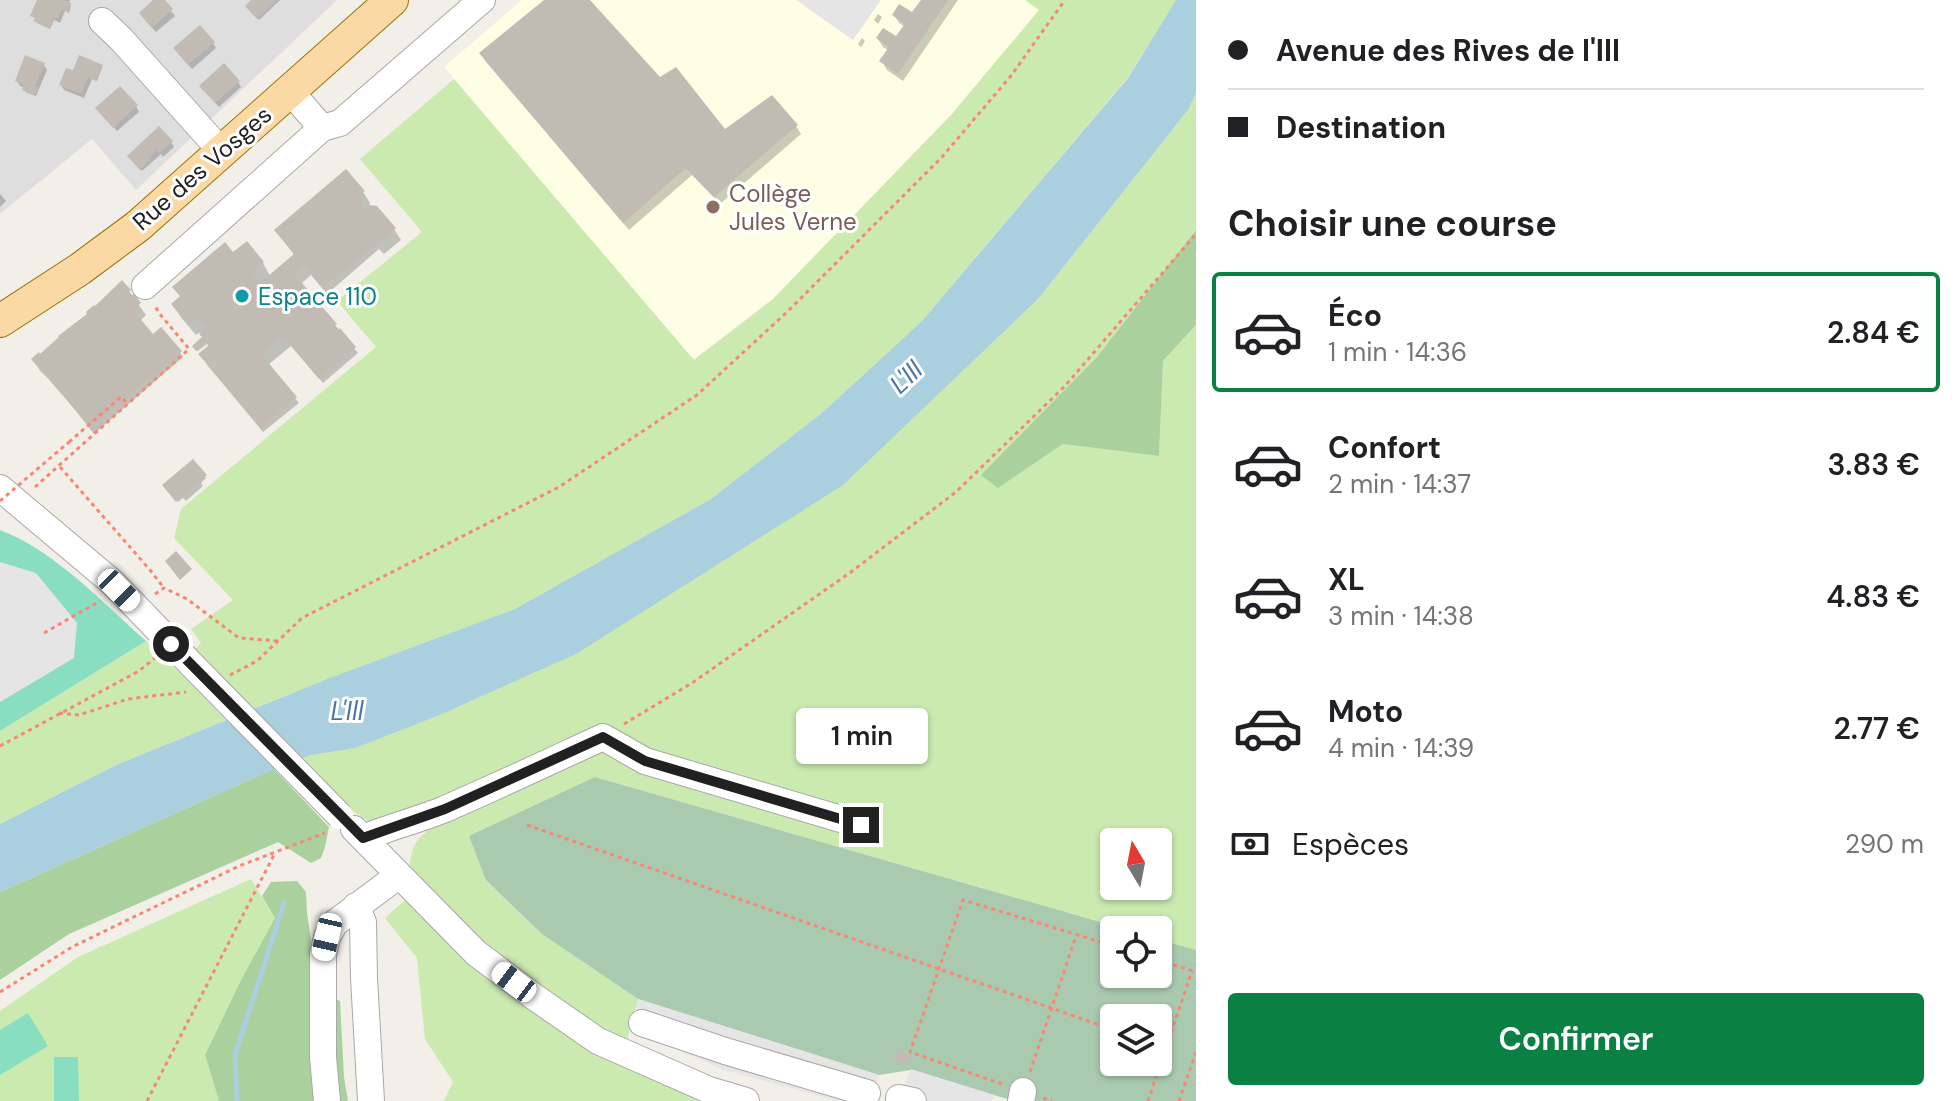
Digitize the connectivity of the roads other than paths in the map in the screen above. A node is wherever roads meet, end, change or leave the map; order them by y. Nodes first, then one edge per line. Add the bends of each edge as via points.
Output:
1 (392, 0) edge
2 (482, 0) edge
3 (102, 21) dead end
4 (290, 91) junction
5 (322, 128) junction
6 (222, 152) junction
7 (145, 286) road end
8 (0, 321) edge
9 (6, 498) edge
10 (350, 825) junction
11 (861, 825) dead end
12 (399, 875) junction
13 (356, 906) junction
14 (642, 1023) dead end
15 (725, 1051) junction
16 (709, 1090) junction
17 (867, 1093) dead end
18 (327, 1101) edge
19 (371, 1101) edge
20 (746, 1101) edge

1 - 4 main road, Rue des Vosges
2 - 5 street via 340,123
3 - 6 street
4 - 5 street
4 - 6 main road, Rue des Vosges
5 - 7 street
6 - 8 main road, Rue des Vosges via 138,226
9 - 10 street, bridge via 119,590 171,644 194,678
10 - 11 street via 445,809 603,737 645,761
10 - 12 street
12 - 13 street
12 - 16 street via 476,953 533,996 598,1041
13 - 18 street via 335,923 323,954
13 - 19 street via 363,922
14 - 15 street
15 - 16 street
15 - 17 street
16 - 20 street

